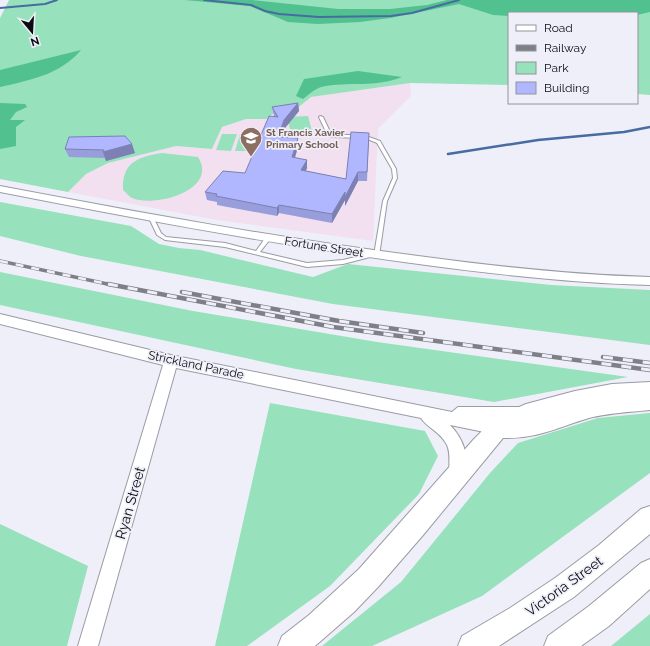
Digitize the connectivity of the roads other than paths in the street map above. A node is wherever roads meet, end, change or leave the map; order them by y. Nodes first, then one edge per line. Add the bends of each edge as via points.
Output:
1 (321, 117) dead end
2 (0, 189) edge
3 (151, 218) junction
4 (268, 238) junction
5 (258, 253) junction
6 (375, 254) junction
7 (650, 281) edge
8 (0, 319) edge
9 (172, 361) junction
10 (650, 390) edge
11 (650, 401) edge
12 (392, 406) junction
13 (412, 410) junction
14 (538, 410) junction
15 (499, 428) junction
16 (450, 485) junction
17 (650, 518) edge
18 (650, 572) edge
19 (88, 646) edge
20 (292, 646) edge
21 (472, 646) edge
22 (558, 646) edge

1 - 6 lane via 329,135 366,138 380,142 394,169 395,183 385,201
2 - 3 street, Fortune Street
3 - 4 street, Fortune Street
3 - 5 lane via 159,234 165,238 210,243
4 - 5 lane
4 - 6 street, Fortune Street
5 - 6 lane via 307,265 343,262
6 - 7 street, Fortune Street via 565,278
8 - 9 street, Strickland Parade
9 - 12 street, Strickland Parade
9 - 19 street, Ryan Street
10 - 14 street, Strickland Parade via 601,392
11 - 15 street, Strickland Parade via 591,409 529,428
12 - 13 street, Strickland Parade
12 - 14 street, Strickland Parade via 474,415
13 - 15 street, Strickland Parade
13 - 16 street via 434,420 454,440 459,462 457,474
14 - 15 street, Strickland Parade via 517,417
15 - 16 street
16 - 20 street via 352,596
17 - 21 street, Victoria Street via 571,584 508,626
18 - 22 street via 599,616

